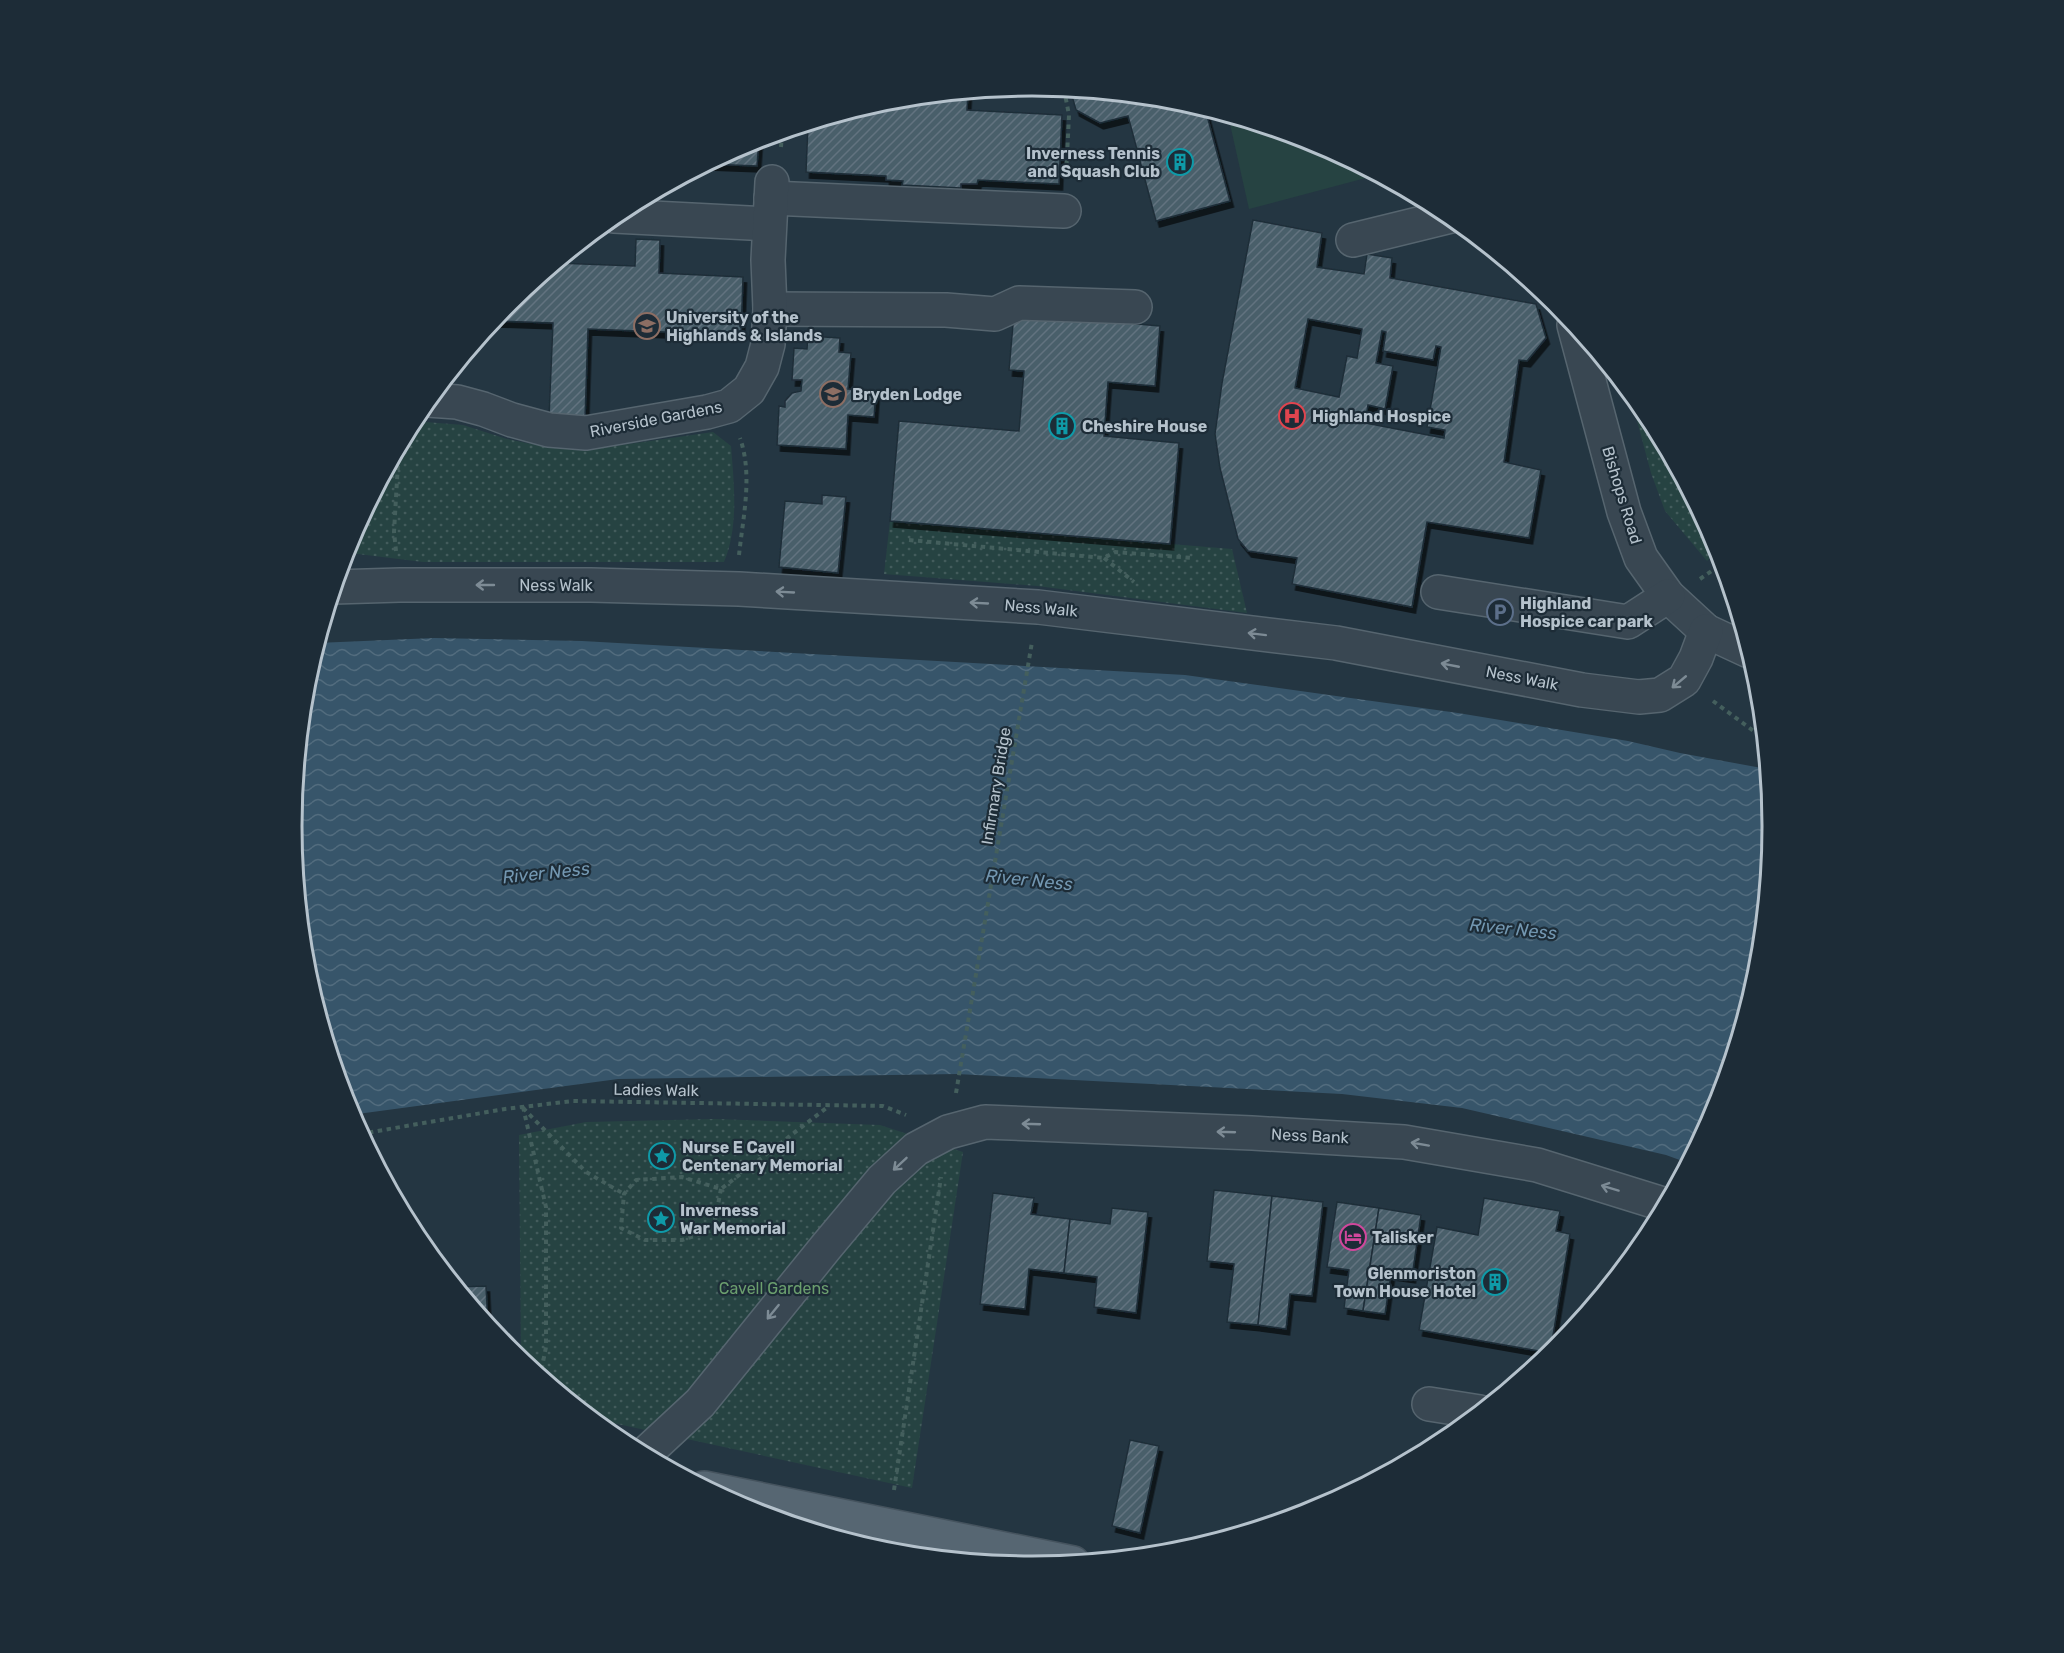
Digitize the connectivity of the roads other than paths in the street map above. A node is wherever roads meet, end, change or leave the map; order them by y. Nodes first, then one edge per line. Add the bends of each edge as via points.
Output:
1 (771, 201) junction
2 (1064, 211) road end
3 (634, 214) edge
4 (1438, 219) edge
5 (1353, 240) dead end
6 (1135, 307) dead end
7 (770, 309) junction
8 (1579, 342) edge
9 (439, 401) edge
10 (342, 587) edge
11 (1438, 592) dead end
12 (1668, 597) junction
13 (1706, 631) junction
14 (1740, 647) edge
15 (1658, 1203) edge
16 (1429, 1404) dead end
17 (1471, 1411) edge
18 (651, 1449) edge
19 (757, 1503) edge
20 (886, 1539) edge
21 (1023, 1557) edge

1 - 2 street
1 - 3 street
1 - 7 street, Riverside Gardens
4 - 5 street
6 - 7 street via 1019,303 995,314
7 - 9 street, Riverside Gardens via 762,367 749,390 729,406 586,433 549,430 457,402
8 - 12 street, Bishops Road via 1624,512 1641,558
13 -> 10 street, Ness Walk via 1684,680 1660,695 1639,697 1582,690 1336,643 1038,607 739,589 591,585
11 - 12 street via 1628,622
12 - 13 street, Bishops Road
13 - 14 street, Bishops Road
15 -> 18 street, Ness Bank via 1537,1165 1404,1142 985,1122 948,1132 916,1149 882,1180 700,1403
16 - 17 street
19 - 20 main road
20 - 21 main road

